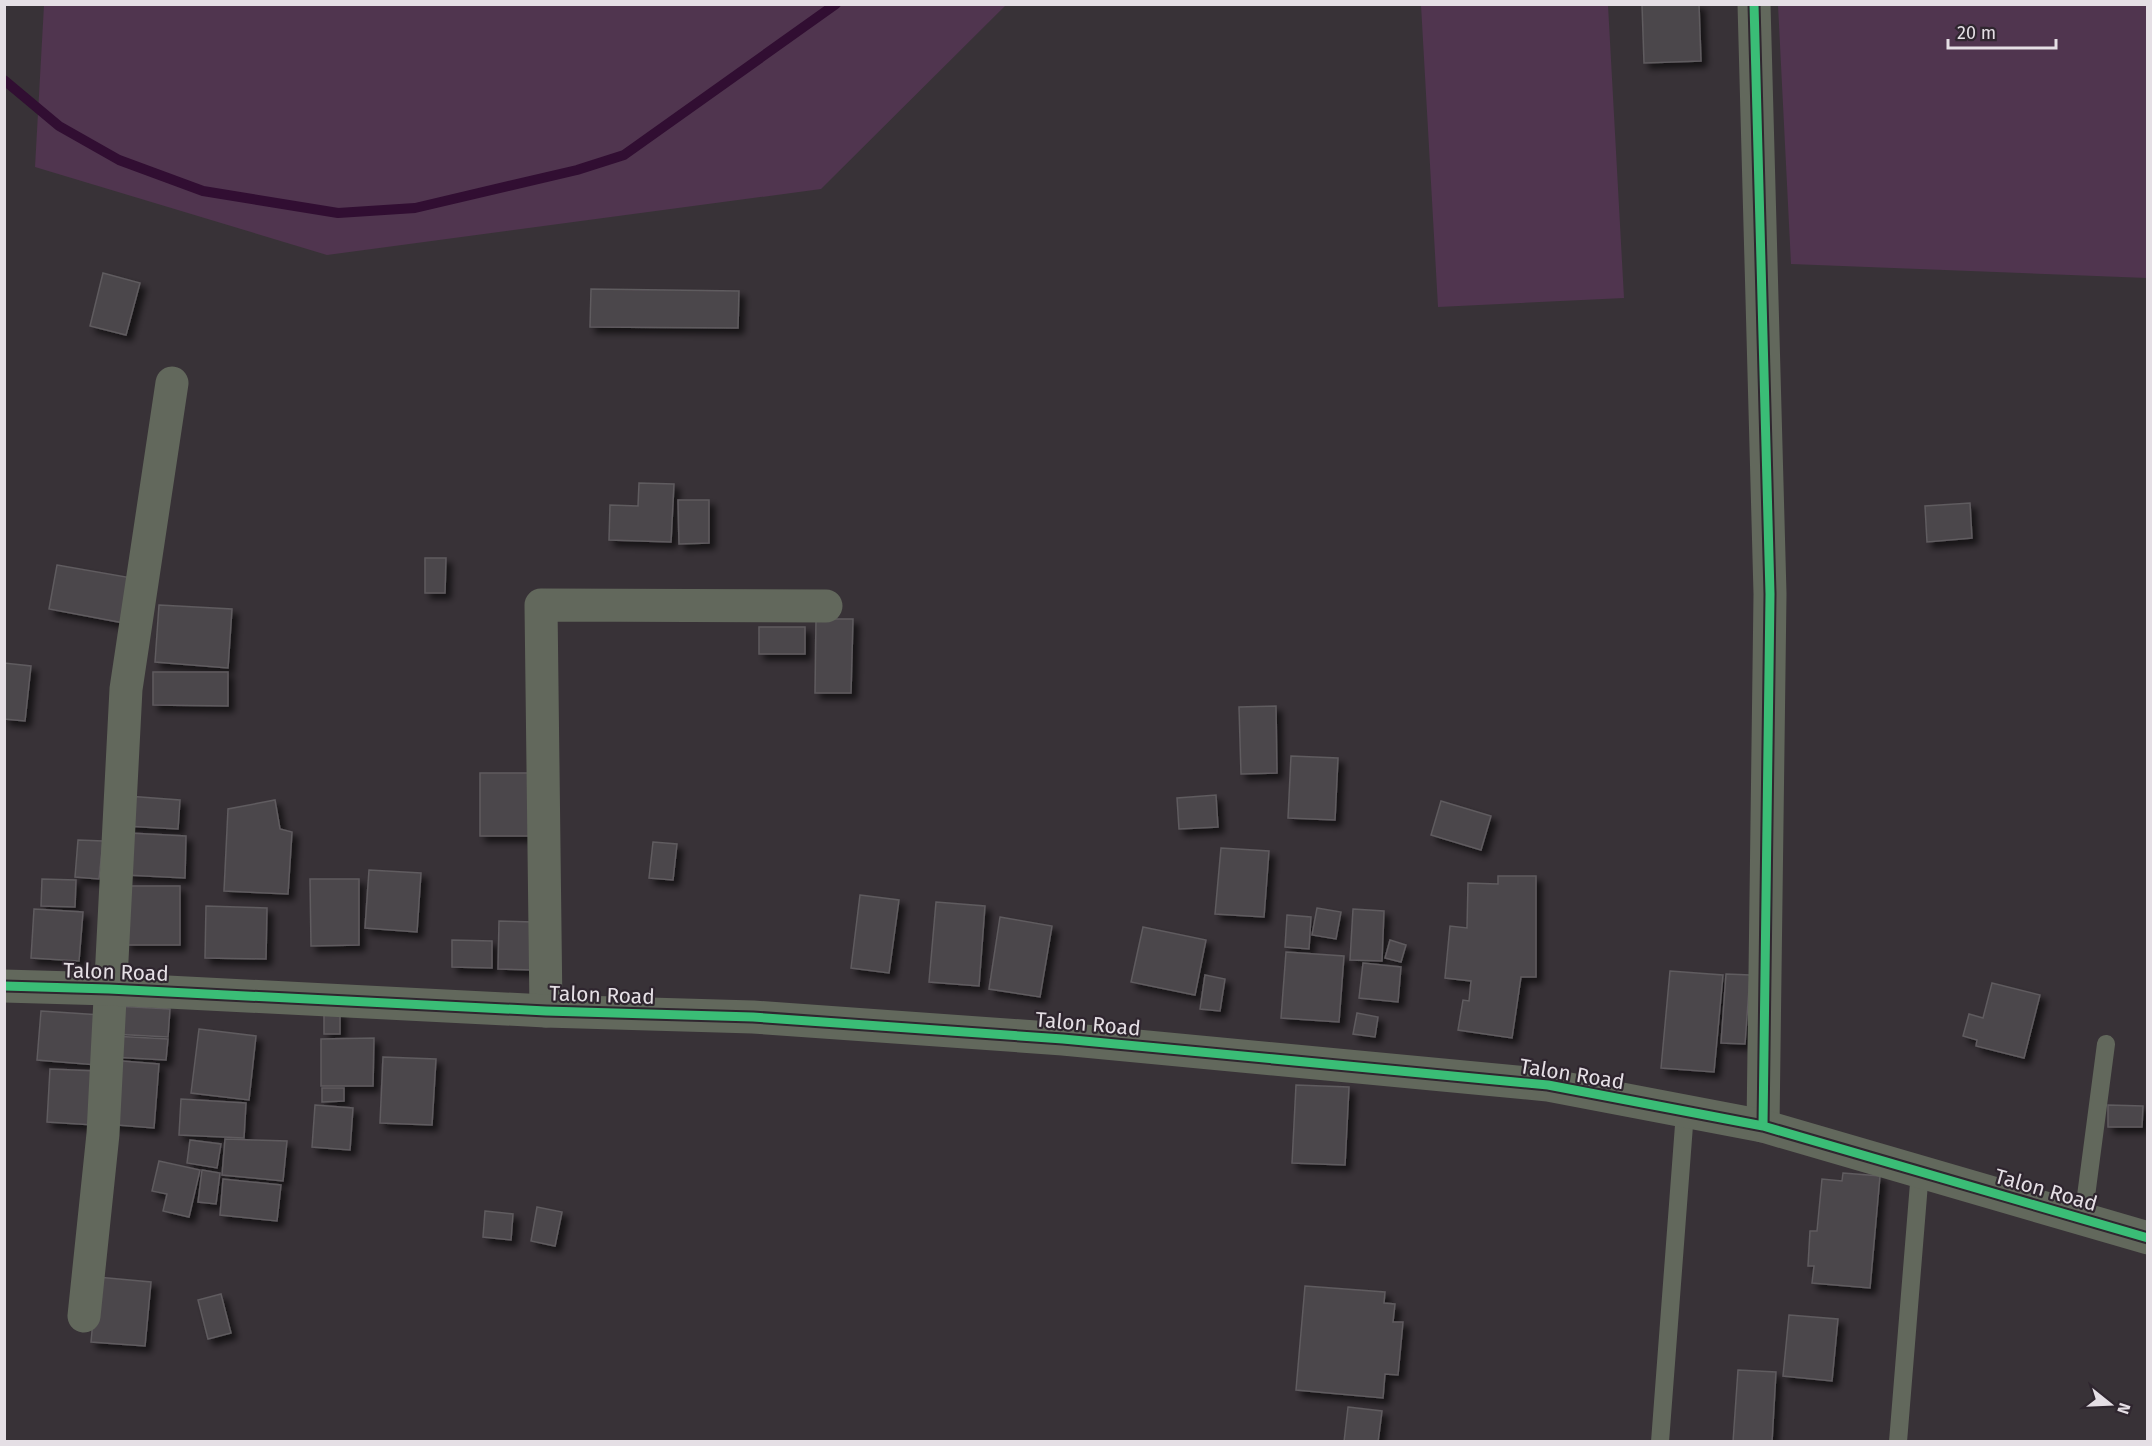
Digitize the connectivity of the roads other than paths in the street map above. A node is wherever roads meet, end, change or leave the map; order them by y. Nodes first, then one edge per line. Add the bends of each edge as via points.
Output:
1 (1754, 4) edge
2 (172, 383) dead end
3 (826, 606) dead end
4 (4, 986) edge
5 (109, 989) junction
6 (546, 1011) junction
7 (2106, 1044) dead end
8 (1684, 1112) junction
9 (1763, 1126) junction
10 (1920, 1172) junction
11 (2083, 1219) junction
12 (2148, 1238) edge
13 (84, 1316) dead end
14 (1660, 1442) edge
15 (1898, 1442) edge

1 - 9 street via 1770,594
2 - 5 street via 126,689
3 - 6 street via 541,605
4 - 5 street, Talon Road
5 - 6 street, Talon Road
5 - 13 street via 103,1134
6 - 8 street, Talon Road via 753,1017 1063,1039 1548,1085
7 - 11 lane
8 - 9 street, Talon Road
8 - 14 lane
9 - 10 street, Talon Road
10 - 11 street, Talon Road
10 - 15 lane
11 - 12 street, Talon Road

